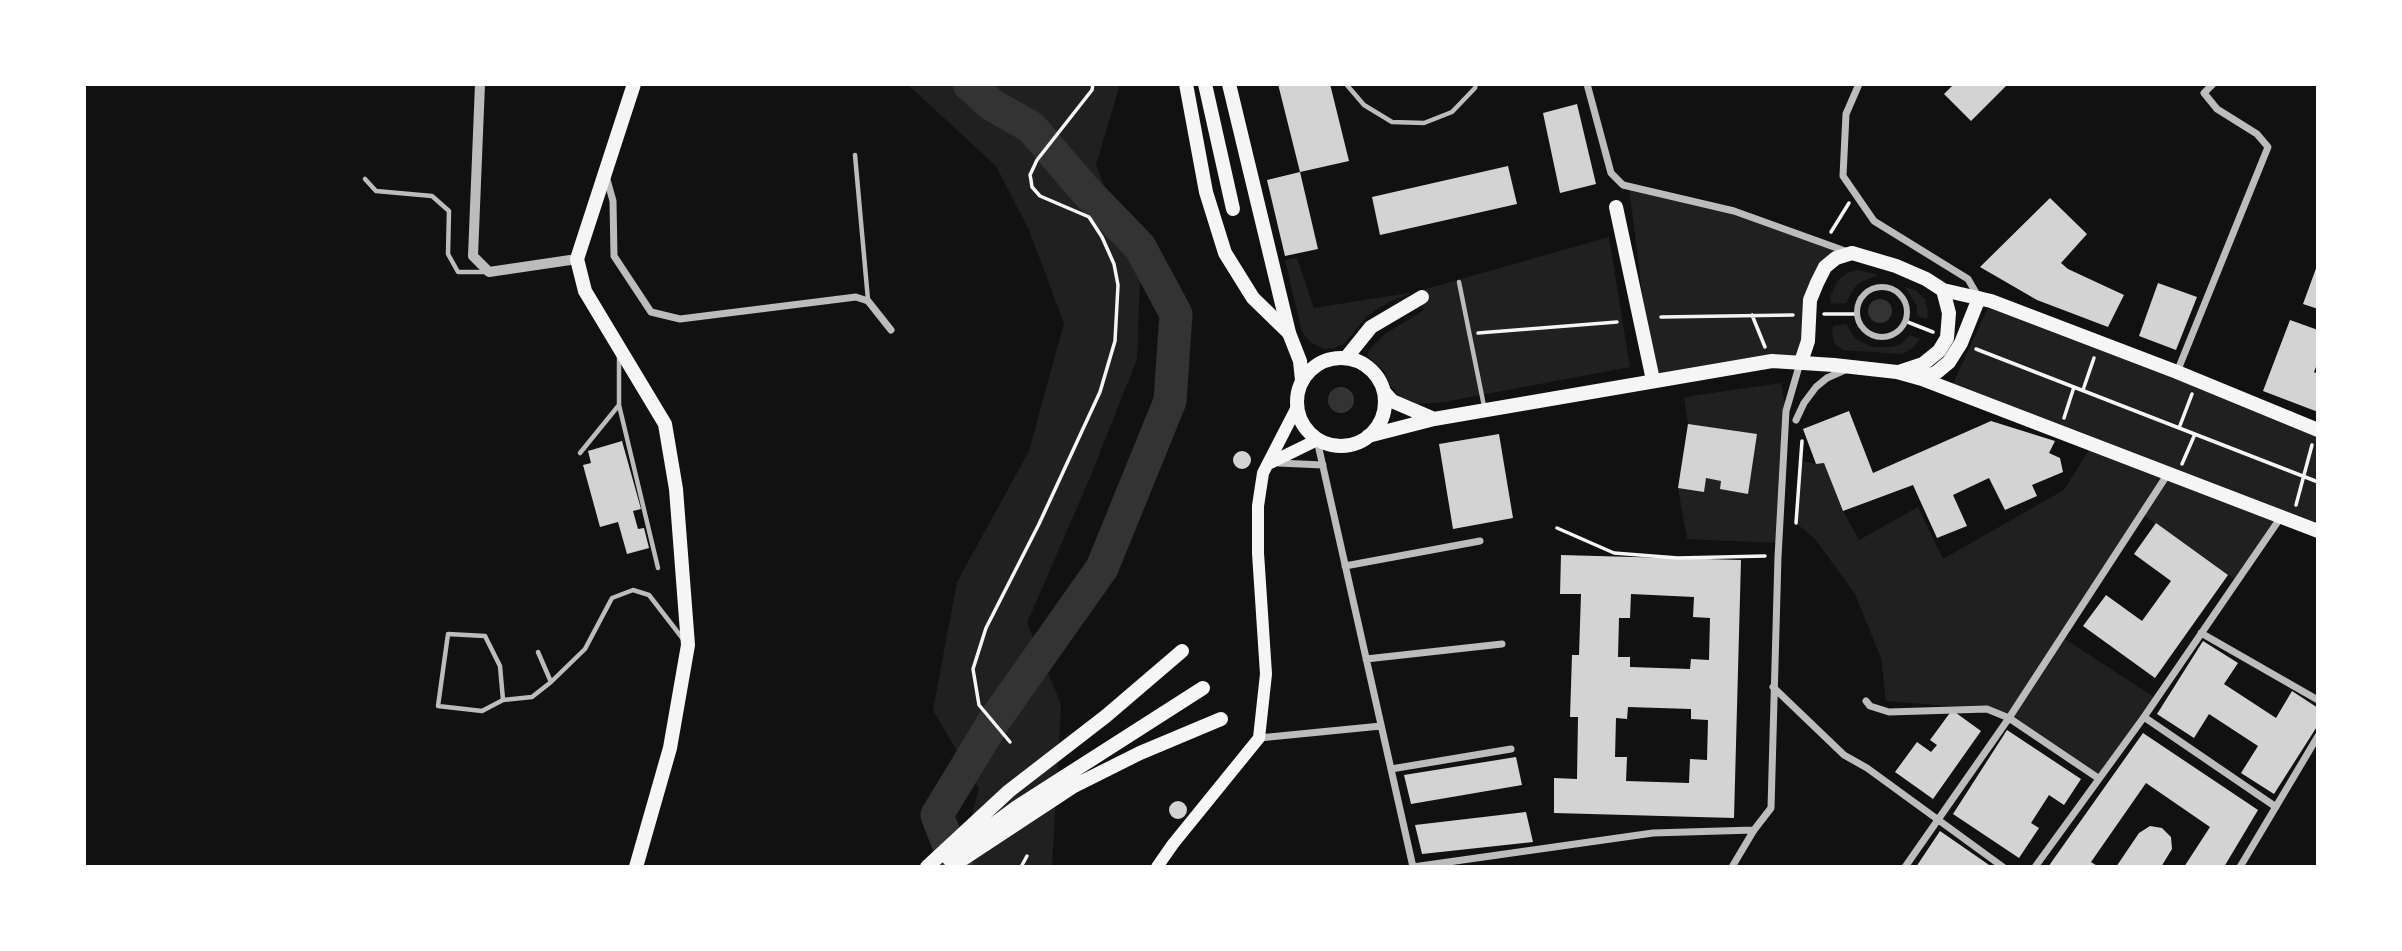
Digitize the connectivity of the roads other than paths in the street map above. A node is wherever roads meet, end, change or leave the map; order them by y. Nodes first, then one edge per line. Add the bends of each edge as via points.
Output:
1 (480, 84) edge
2 (634, 84) edge
3 (1186, 84) edge
4 (1205, 84) edge
5 (1229, 84) edge
6 (1346, 84) edge
7 (1476, 84) edge
8 (1587, 84) edge
9 (1859, 84) edge
10 (2213, 84) edge
11 (855, 155) dead end
12 (605, 172) junction
13 (365, 178) dead end
14 (1616, 207) dead end
15 (1233, 209) dead end
16 (1852, 253) junction
17 (577, 259) junction
18 (489, 272) junction
19 (1459, 282) dead end
20 (1943, 290) junction
21 (1422, 297) dead end
22 (1979, 298) junction
23 (868, 301) junction
24 (1857, 314) joint
25 (891, 330) dead end
26 (1809, 330) junction
27 (1290, 338) junction
28 (620, 349) junction
29 (1346, 358) junction
30 (1324, 361) junction
31 (1801, 362) junction
32 (1819, 363) junction
33 (1852, 367) junction
34 (1897, 372) junction
35 (2177, 372) junction
36 (1922, 379) junction
37 (1303, 380) junction
38 (1653, 380) junction
39 (1384, 392) junction
40 (619, 405) junction
41 (1297, 407) junction
42 (1485, 411) junction
43 (1434, 419) junction
44 (1796, 421) dead end
45 (2317, 430) edge
46 (1368, 436) junction
47 (1317, 440) junction
48 (580, 453) dead end
49 (1269, 464) junction
50 (1323, 465) junction
51 (2173, 474) junction
52 (2286, 519) junction
53 (2318, 531) edge
54 (1480, 541) dead end
55 (1345, 566) junction
56 (658, 568) dead end
57 (2201, 633) junction
58 (1502, 644) dead end
59 (688, 645) junction
60 (1182, 651) dead end
61 (538, 652) dead end
62 (1366, 659) junction
63 (551, 682) junction
64 (1773, 687) junction
65 (1203, 688) dead end
66 (503, 700) junction
67 (1866, 701) dead end
68 (2318, 701) edge
69 (2144, 717) junction
70 (2009, 718) junction
71 (1221, 719) dead end
72 (1381, 726) junction
73 (2318, 736) edge
74 (1259, 738) junction
75 (1511, 749) dead end
76 (1391, 769) junction
77 (2098, 778) junction
78 (2276, 807) junction
79 (1021, 813) junction
80 (1937, 819) junction
81 (1754, 830) junction
82 (636, 867) edge
83 (927, 867) edge
84 (938, 867) edge
85 (951, 867) edge
86 (1157, 867) edge
87 (1413, 867) edge
88 (1732, 867) edge
89 (1905, 867) edge
90 (2003, 867) edge
91 (2035, 867) edge
92 (2240, 867) edge

1 - 18 street via 472,256
2 - 12 main road
3 - 27 main road via 1206,192 1225,253 1253,298
4 - 15 main road
5 - 27 main road
6 - 7 lane via 1364,105 1392,122 1424,122 1452,112
8 - 16 street via 1611,173 1622,185 1734,211
9 - 22 street via 1846,114 1843,176 1874,221 1968,279
10 - 35 street via 2204,93 2217,109 2257,134 2268,147
11 - 23 lane
12 - 17 main road
12 - 23 street via 613,201 614,256 651,312 680,320 856,297
13 - 18 lane via 376,191 432,196 449,211 448,254 458,272
14 - 38 main road
16 - 20 main road via 1896,266
16 - 26 main road via 1825,267 1810,300 1816,314
17 - 18 street
17 - 28 main road via 585,291
19 - 42 lane
20 - 22 main road
20 - 34 main road via 1949,313 1947,338 1923,364
21 - 29 main road via 1371,327
22 - 35 main road
22 - 36 main road via 1949,362
23 - 25 street
24 - 24 street via 1863,329 1878,337 1894,334 1905,321 1905,305 1897,292 1881,288 1861,299
26 - 31 main road
26 - 32 main road
27 - 30 main road via 1303,353
27 - 37 main road
28 - 40 lane
28 - 59 main road via 665,424 676,489
29 - 30 main road
29 - 39 main road via 1370,369
30 - 37 main road
31 - 32 main road
31 - 38 main road via 1772,361
31 - 64 street via 1786,411
32 - 33 main road
33 - 34 main road
33 - 44 street via 1816,387
34 - 36 main road
35 - 45 main road
36 - 51 main road
37 - 41 main road
38 - 42 main road
39 - 43 main road via 1392,401
39 - 46 main road via 1381,421
40 - 48 lane
40 - 56 lane
41 - 47 main road via 1303,426
41 - 49 main road
42 - 43 main road
43 - 46 main road
46 - 47 main road via 1349,446
47 - 49 main road
47 - 50 street
49 - 50 street
49 - 74 main road via 1263,473 1257,527 1266,674
50 - 55 street
51 - 52 main road
51 - 70 street
52 - 53 main road
52 - 57 street
54 - 55 street
55 - 62 street
57 - 68 street
57 - 69 street
58 - 62 street
59 - 63 lane via 649,595 633,590 612,598 585,649
59 - 82 main road via 670,748
60 - 83 main road via 1009,791
61 - 63 lane
62 - 72 street
63 - 66 lane via 532,697
64 - 80 street via 1844,755
64 - 81 street via 1771,808
65 - 79 main road
66 - 66 lane via 482,711 438,706 447,634 485,636 500,666
67 - 70 street via 1889,712 1987,709
69 - 77 street
69 - 78 street
70 - 77 street
70 - 80 street
71 - 79 main road via 1140,753
72 - 74 street
72 - 76 street
73 - 78 street
74 - 86 main road
75 - 76 street
76 - 87 street
77 - 91 street
78 - 92 street
79 - 84 main road
79 - 85 main road
80 - 89 street
80 - 90 street
81 - 87 street via 1653,833
81 - 88 street

